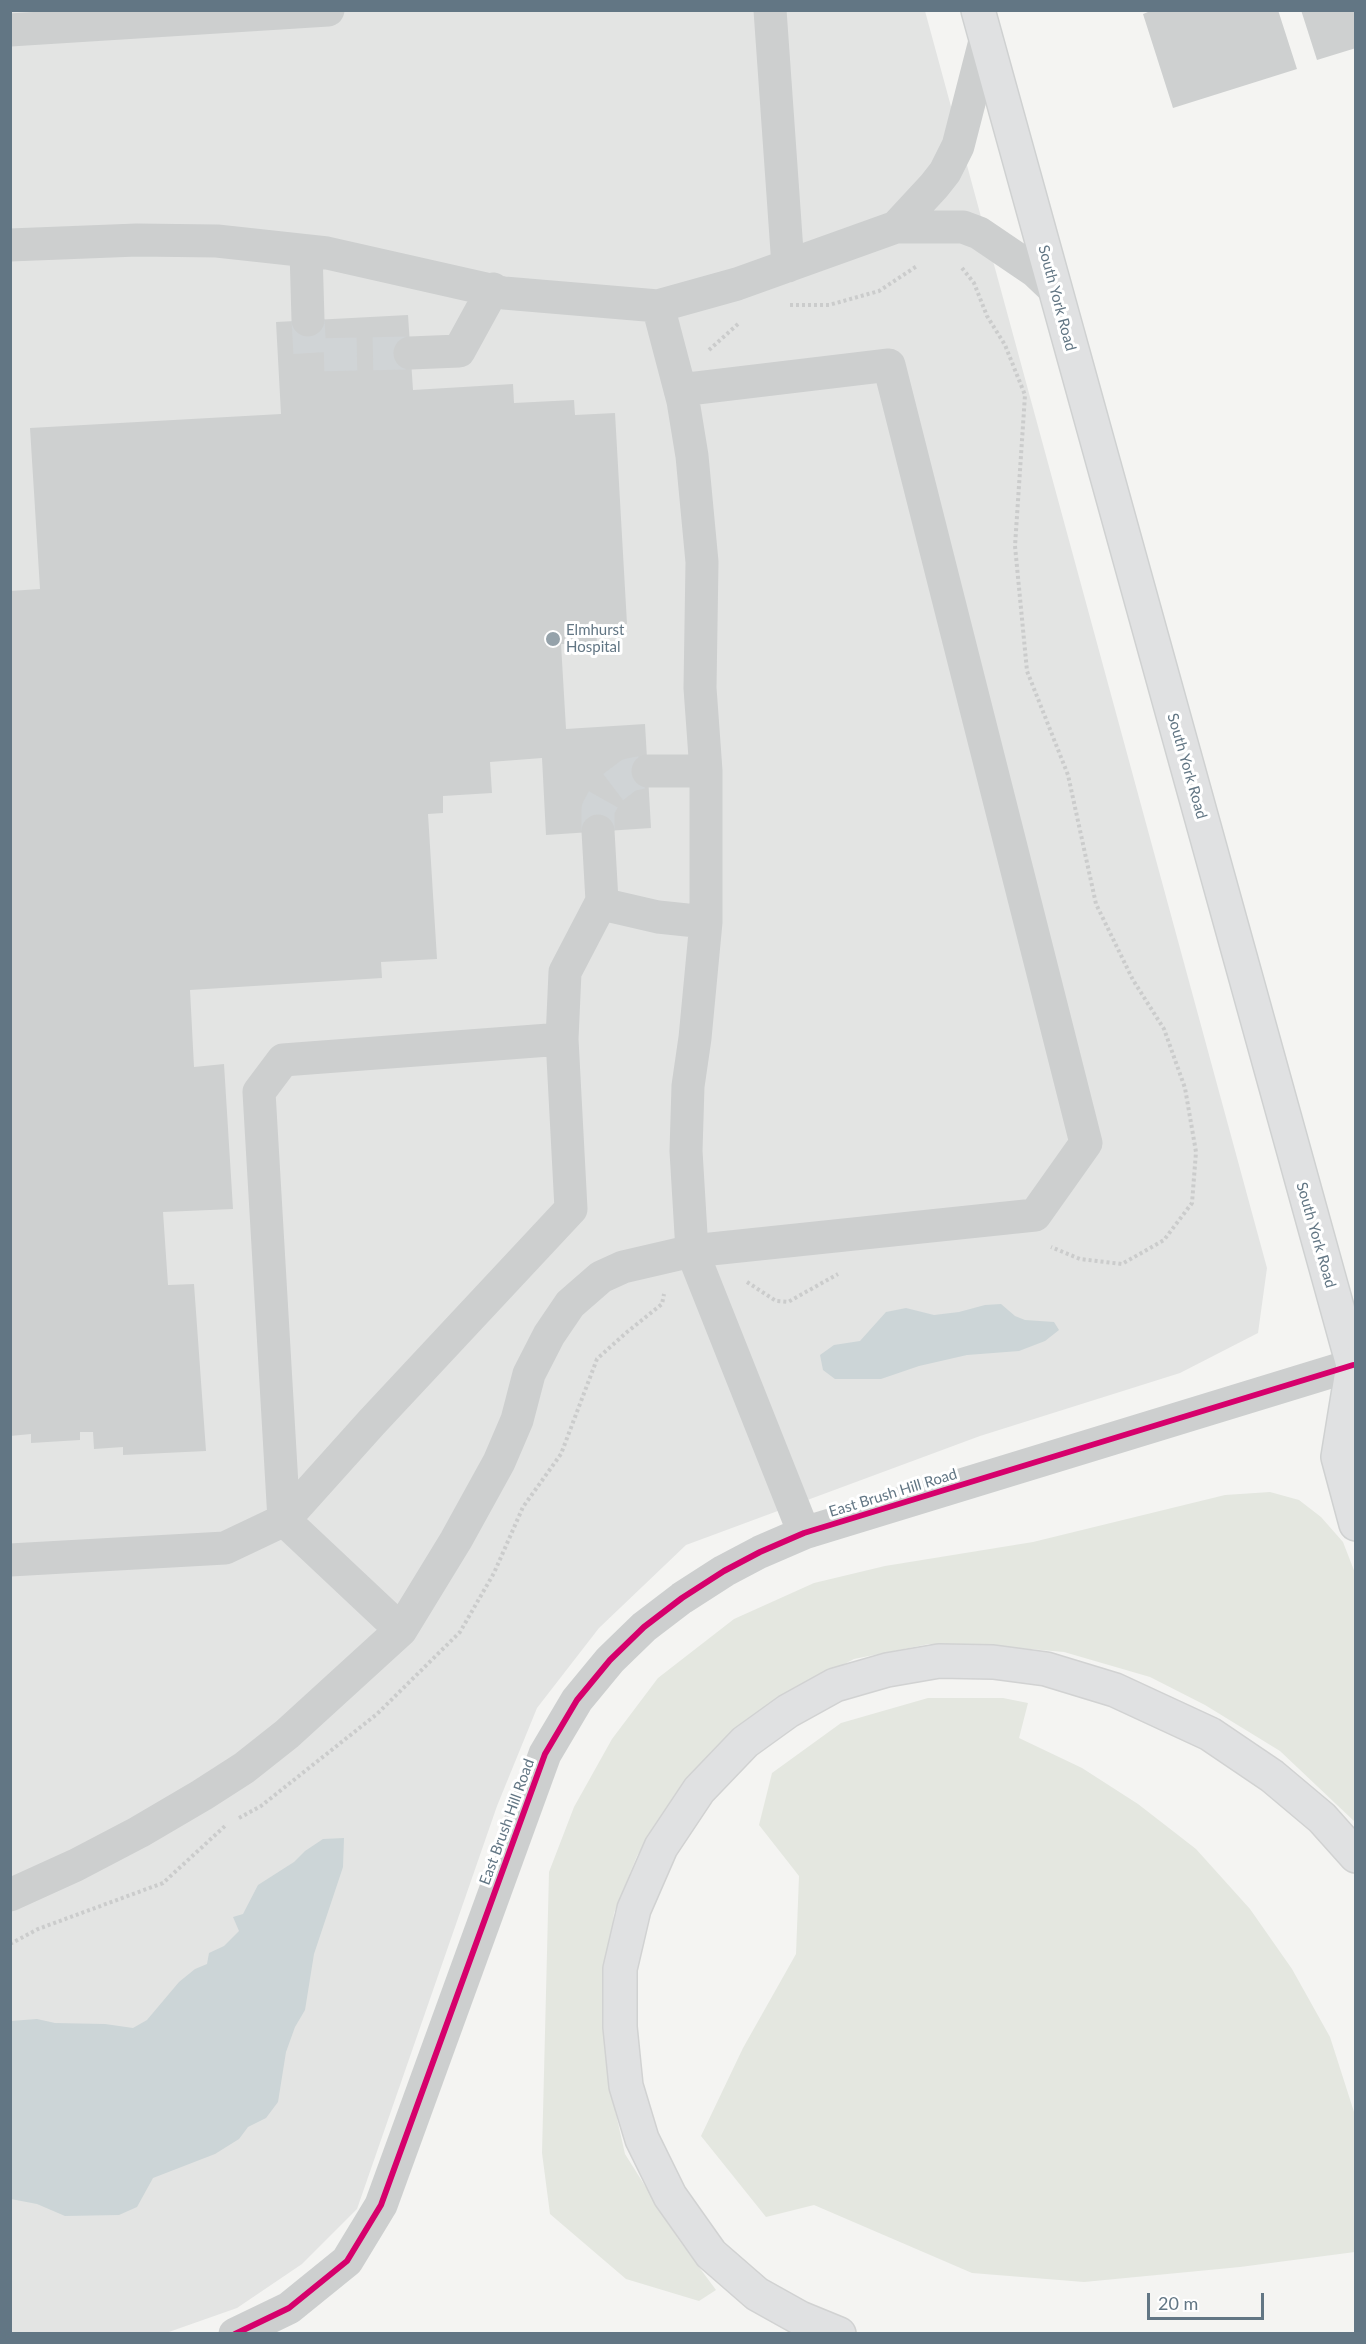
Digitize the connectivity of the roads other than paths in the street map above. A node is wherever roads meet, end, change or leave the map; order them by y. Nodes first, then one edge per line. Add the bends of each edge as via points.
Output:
1 (328, 10) edge
2 (770, 10) edge
3 (982, 24) edge
4 (10, 30) edge
5 (896, 227) junction
6 (10, 245) edge
7 (306, 250) junction
8 (788, 266) junction
9 (493, 289) junction
10 (1054, 289) junction
11 (658, 306) junction
12 (308, 320) tunnel mouth
13 (410, 353) tunnel mouth
14 (680, 390) junction
15 (648, 771) tunnel mouth
16 (706, 771) junction
17 (598, 831) tunnel mouth
18 (602, 901) junction
19 (706, 922) junction
20 (562, 1039) junction
21 (697, 1262) junction
22 (1355, 1366) edge
23 (284, 1520) junction
24 (1356, 1524) edge
25 (804, 1533) junction
26 (10, 1560) edge
27 (401, 1630) junction
28 (1356, 1856) edge
29 (10, 1895) edge
30 (235, 2334) edge
31 (838, 2334) edge

1 - 4 street
2 - 8 street
3 - 5 street via 958,146 945,172
3 - 10 main road, South York Road
5 - 8 street
5 - 10 street via 963,227 979,233 1008,250
6 - 7 street via 217,241
7 - 9 street
7 - 12 street
8 - 11 street
9 - 11 street
9 - 13 street via 459,351
10 - 22 main road, South York Road
11 - 14 street
14 - 16 street via 692,456 702,562 700,688
14 - 21 street via 889,365 1086,1143 1035,1215
15 - 16 street
16 - 19 street
17 - 18 street
18 - 19 street via 627,911
18 - 20 street via 565,972
19 - 21 street via 688,1086 686,1151
20 - 23 street via 571,1209
20 - 23 street via 283,1060 259,1092
21 - 25 street
21 - 27 street via 623,1268 601,1277 570,1304 529,1374 517,1420 499,1462
22 - 24 main road, South York Road via 1338,1457
22 - 25 street, East Brush Hill Road
23 - 26 street via 225,1548
23 - 27 street
25 - 30 street, East Brush Hill Road via 724,1571 682,1598 610,1660 577,1700 544,1754 381,2205 347,2261 289,2308
27 - 29 street via 244,1768 128,1837
28 - 31 main road via 1322,1818 1272,1776 1210,1734 1115,1690 1046,1669 993,1662 939,1661 887,1670 835,1685 788,1711 745,1742 699,1790 661,1847 634,1909 620,1969 626,2086 642,2139 670,2196 711,2254 757,2294

